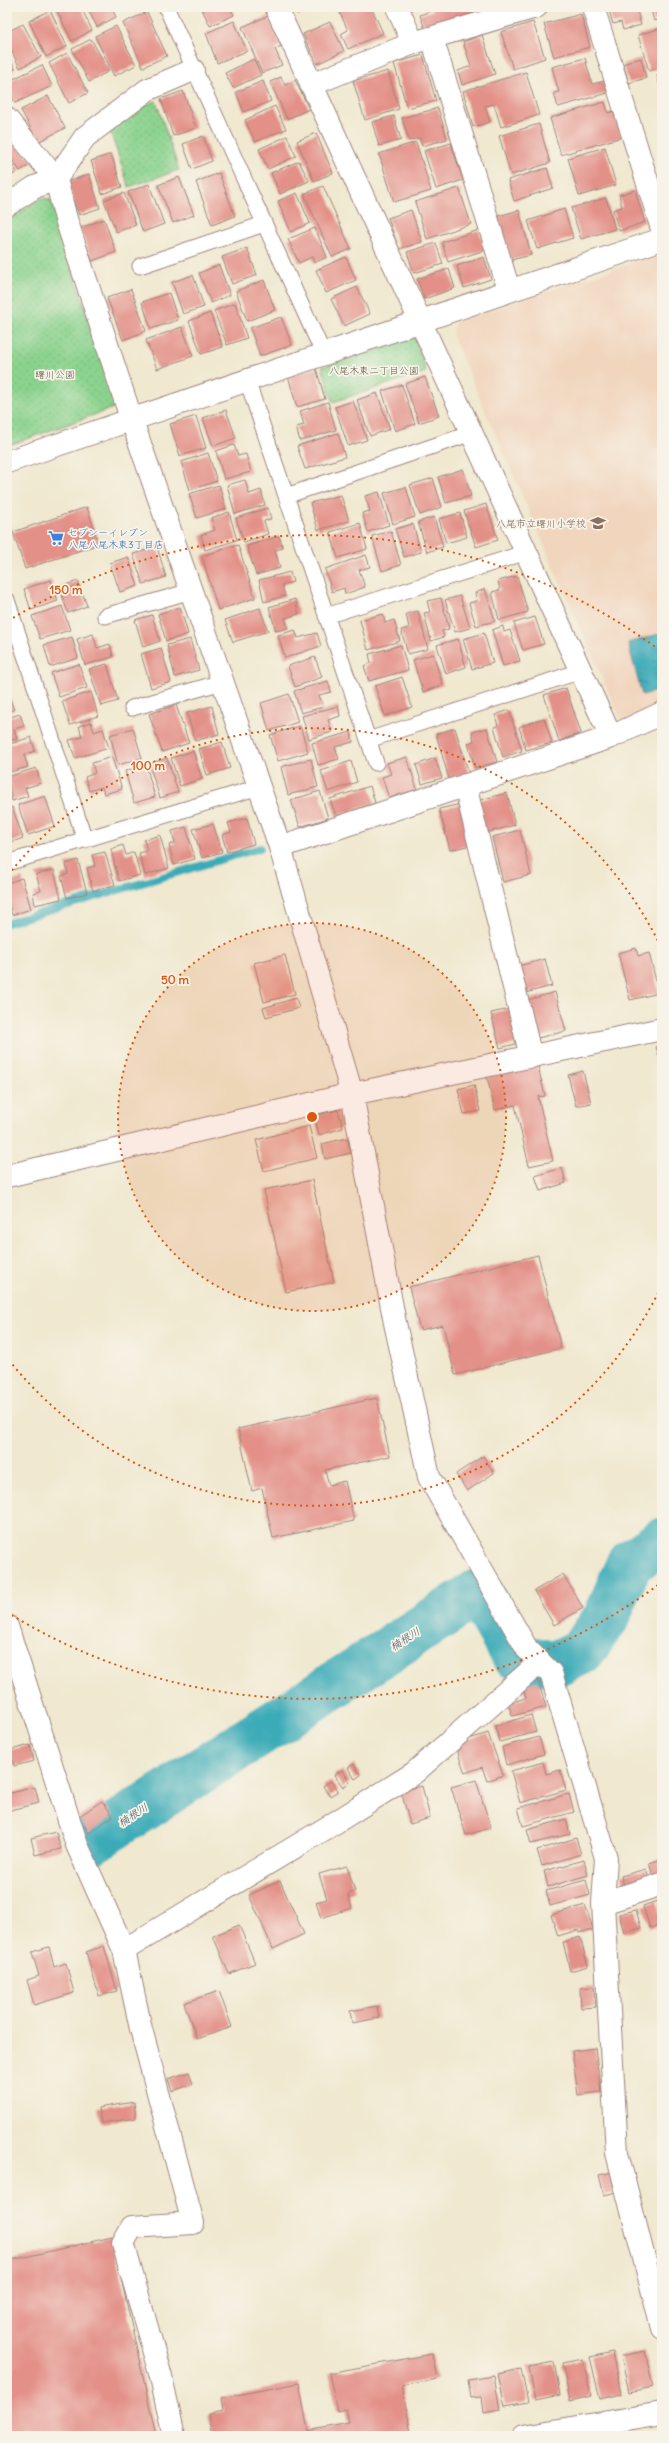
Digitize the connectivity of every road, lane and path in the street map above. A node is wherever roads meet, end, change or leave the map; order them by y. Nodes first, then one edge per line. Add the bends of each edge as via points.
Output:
1 (166, 7) edge
2 (276, 7) edge
3 (397, 7) edge
4 (536, 7) edge
5 (593, 7) edge
6 (423, 41) junction
7 (193, 70) junction
8 (311, 85) junction
9 (7, 119) edge
10 (56, 179) junction
11 (7, 205) edge
12 (264, 224) junction
13 (662, 228) edge
14 (662, 239) edge
15 (140, 266) dead end
16 (509, 290) junction
17 (422, 322) junction
18 (324, 355) junction
19 (247, 380) junction
20 (131, 418) junction
21 (472, 433) junction
22 (7, 462) edge
23 (286, 496) junction
24 (527, 552) junction
25 (191, 591) junction
26 (7, 600) edge
27 (105, 616) dead end
28 (326, 616) junction
29 (581, 671) junction
30 (222, 682) junction
31 (132, 708) dead end
32 (662, 713) edge
33 (611, 737) junction
34 (368, 740) junction
35 (376, 764) dead end
36 (465, 785) junction
37 (258, 786) junction
38 (85, 840) junction
39 (280, 847) junction
40 (7, 863) edge
41 (662, 1029) edge
42 (531, 1057) junction
43 (352, 1094) junction
44 (7, 1176) edge
45 (7, 1626) edge
46 (540, 1662) junction
47 (662, 1884) edge
48 (603, 1903) junction
49 (124, 1950) junction
50 (662, 2328) edge
51 (662, 2413) edge
52 (174, 2436) edge
53 (524, 2436) edge

1 - 7 lane
2 - 8 street
3 - 6 street
4 - 6 street
5 - 13 street
6 - 8 street
6 - 16 street
7 - 10 street via 147,90 84,137
7 - 12 lane
8 - 17 street
9 - 10 street
10 - 11 street via 34,187
10 - 20 street via 66,219
12 - 15 lane
12 - 18 lane
14 - 16 street
16 - 17 street
17 - 18 street
17 - 21 street
18 - 19 street
19 - 20 street
19 - 23 lane
20 - 22 street
20 - 25 street
21 - 23 lane
21 - 24 street
23 - 28 lane
24 - 28 lane
24 - 29 street
25 - 27 lane
25 - 30 street
26 - 38 lane
28 - 34 lane
29 - 33 street
29 - 34 lane
30 - 31 lane
30 - 37 street
32 - 33 street
33 - 36 street
34 - 35 lane
36 - 39 street
36 - 42 street
37 - 38 lane
37 - 39 street
38 - 40 lane
39 - 43 street
41 - 42 street
42 - 43 street
43 - 44 street
43 - 46 street via 395,1323 429,1476 527,1649
45 - 49 street via 77,1845
46 - 48 street via 551,1673 606,1858
46 - 49 street via 414,1773
47 - 48 street
48 - 50 street via 617,2153
49 - 52 street via 141,2029 193,2223 132,2227 123,2243 161,2377
51 - 53 street

